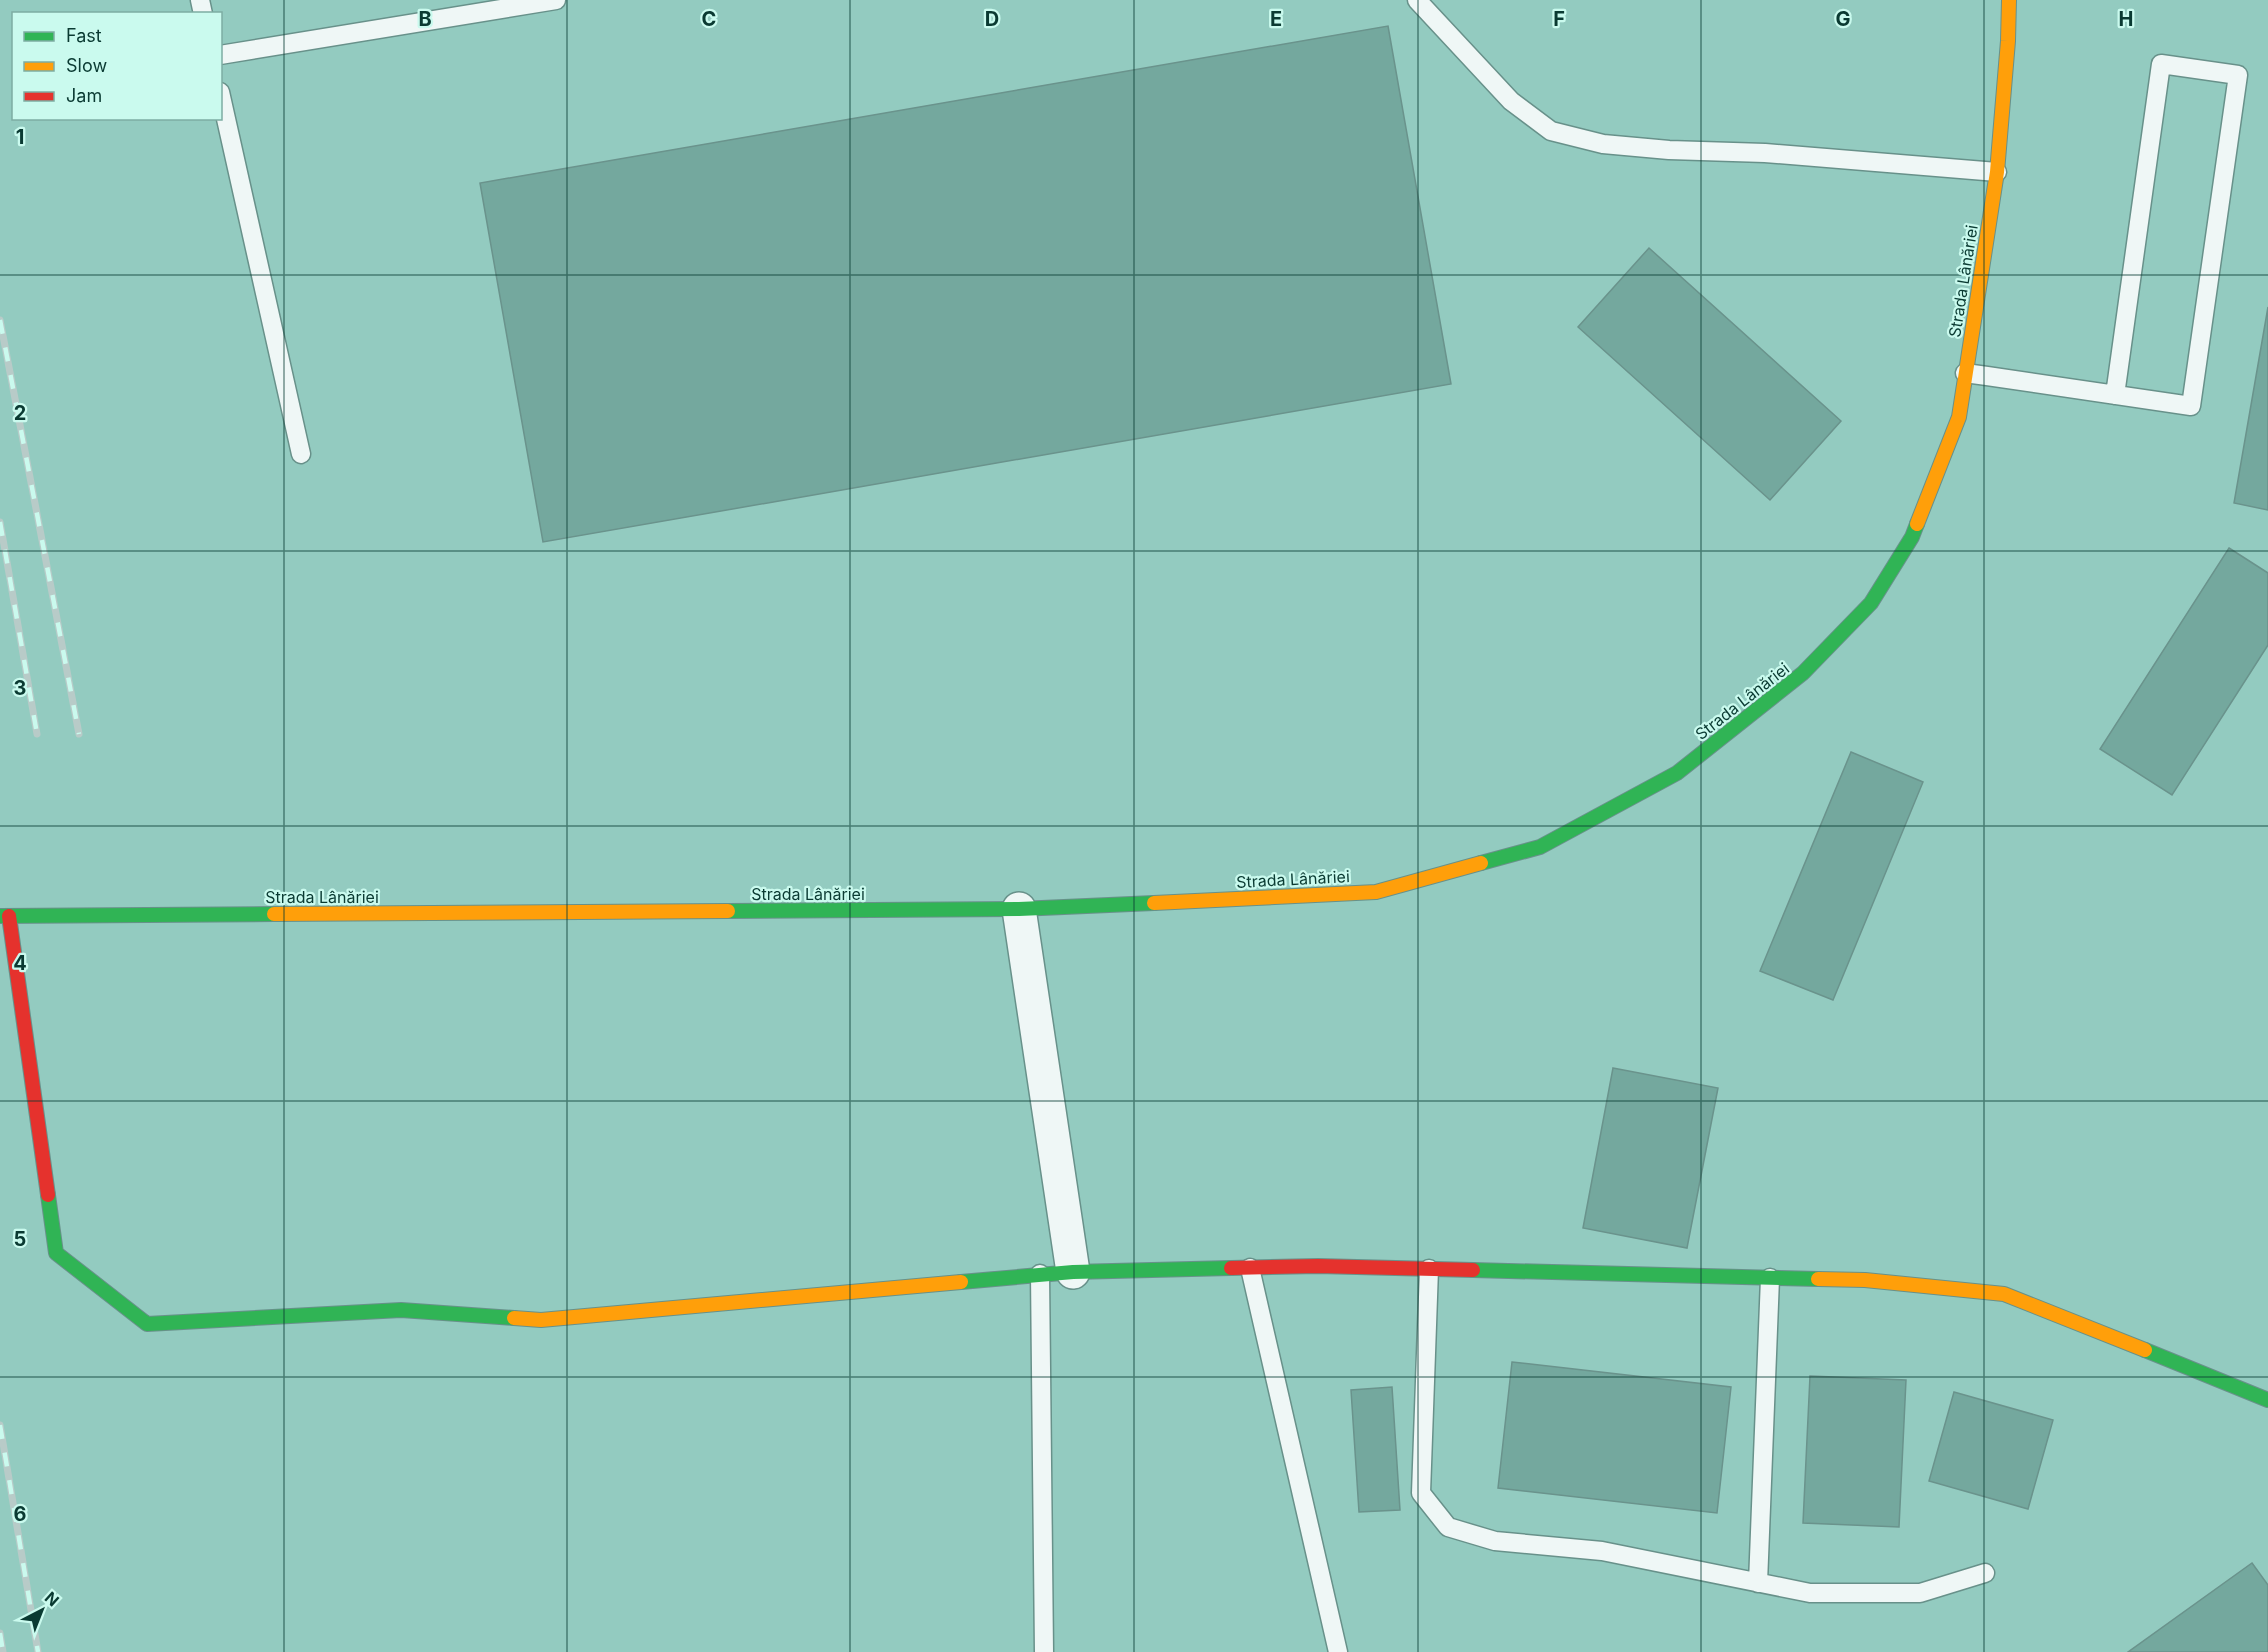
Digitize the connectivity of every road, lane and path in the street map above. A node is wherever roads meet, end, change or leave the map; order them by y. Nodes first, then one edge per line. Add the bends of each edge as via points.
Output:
1 (556, 0) edge
2 (1417, 0) edge
3 (2009, 0) edge
4 (2024, 12) dead end
5 (2008, 41) junction
6 (222, 55) edge
7 (222, 101) edge
8 (1997, 172) junction
9 (1965, 373) junction
10 (2115, 395) junction
11 (301, 454) dead end
12 (1019, 909) junction
13 (5, 916) edge
14 (1250, 1268) junction
15 (1428, 1269) junction
16 (1073, 1272) junction
17 (1040, 1274) junction
18 (1770, 1278) junction
19 (2268, 1400) edge
20 (1985, 1573) dead end
21 (1758, 1583) junction
22 (1044, 1652) edge
23 (1338, 1652) edge

1 - 6 lane
2 - 8 lane via 1511,101 1551,131 1603,144
3 - 5 street, Strada Lânăriei
4 - 5 street
5 - 8 street, Strada Lânăriei
7 - 11 lane
8 - 9 street, Strada Lânăriei
9 - 10 lane
9 - 12 street, Strada Lânăriei via 1959,417 1912,537 1871,603 1803,673 1677,773 1540,847 1376,892
10 - 10 lane via 2191,405 2238,75 2162,64
12 - 13 street, Strada Lânăriei
12 - 16 street
13 - 17 street via 56,1254 147,1324 401,1310 541,1320
14 - 15 street
14 - 16 street
14 - 23 lane
15 - 18 street
15 - 21 lane via 1421,1493 1448,1527 1495,1541 1602,1551
16 - 17 street
17 - 22 lane
18 - 19 street via 1865,1280 2004,1294
18 - 21 lane
20 - 21 lane via 1920,1593 1810,1593

